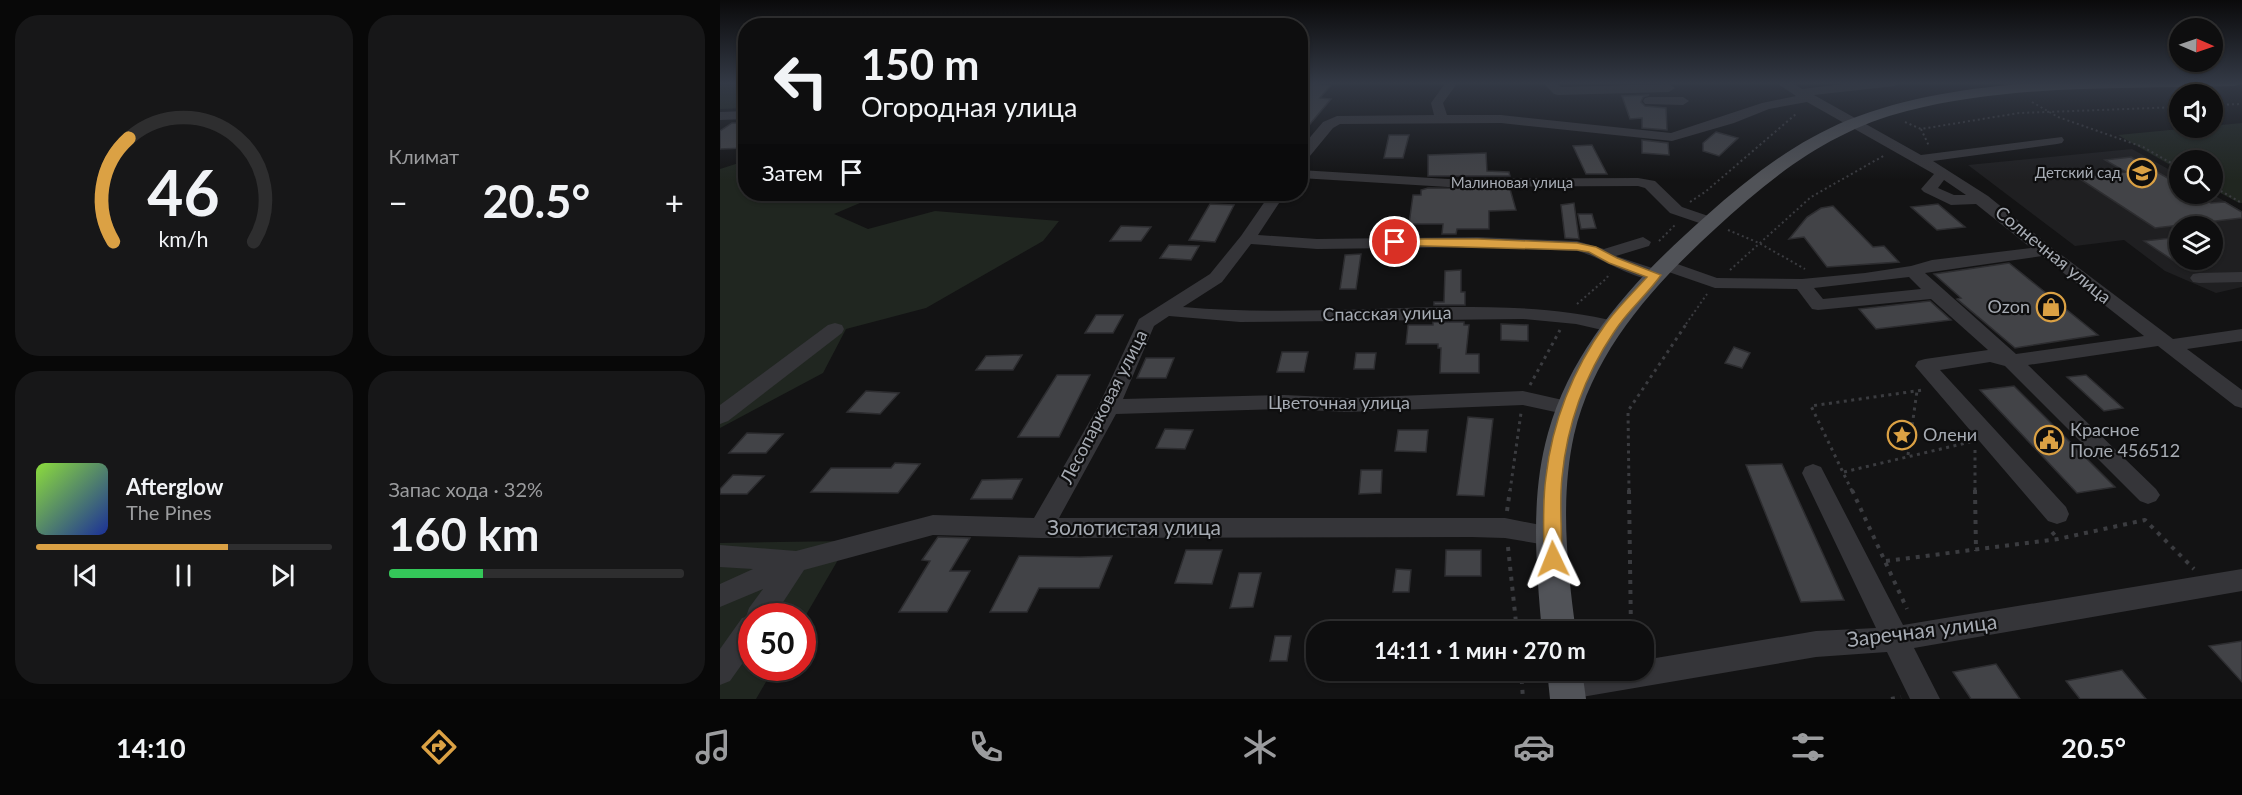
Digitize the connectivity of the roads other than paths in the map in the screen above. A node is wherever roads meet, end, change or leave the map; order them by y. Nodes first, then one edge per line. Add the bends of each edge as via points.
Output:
1 (738, 115) edge
2 (1440, 115) edge
3 (1698, 115) edge
4 (1744, 115) edge
5 (1838, 115) edge
6 (1880, 115) edge
7 (720, 116) edge
8 (1441, 118) junction
9 (1729, 120) junction
10 (1854, 123) junction
11 (2057, 140) dead end
12 (1308, 149) edge
13 (1920, 159) junction
14 (1308, 174) edge
15 (1272, 201) edge
16 (1711, 222) junction
17 (1247, 239) junction
18 (1643, 242) dead end
19 (2045, 251) junction
20 (1605, 254) junction
21 (1660, 270) junction
22 (1913, 271) junction
23 (2199, 278) dead end
24 (2242, 278) edge
25 (1802, 284) junction
26 (1935, 293) junction
27 (1163, 310) junction
28 (1611, 326) junction
29 (836, 329) dead end
30 (2242, 335) edge
31 (2164, 343) junction
32 (2012, 361) junction
33 (2242, 401) edge
34 (1109, 407) junction
35 (1569, 408) junction
36 (720, 416) edge
37 (1813, 473) dead end
38 (2148, 495) dead end
39 (2054, 522) road end
40 (1041, 528) junction
41 (1552, 536) junction
42 (720, 556) edge
43 (796, 562) junction
44 (2242, 580) edge
45 (720, 596) edge
46 (768, 603) edge
47 (1558, 621) edge
48 (1903, 628) junction
49 (738, 647) edge
50 (720, 672) edge
51 (1566, 685) edge
52 (1925, 699) edge

1 - 7 street
2 - 8 street
3 - 9 street
4 - 9 street
5 - 10 street, Солнечная улица
6 - 10 main road
8 - 9 street via 1501,119 1672,137
8 - 12 street via 1337,120
10 - 13 street, Солнечная улица
10 - 16 main road via 1803,148 1771,170
11 - 13 street
13 - 19 street, Солнечная улица via 1983,199
14 - 16 street, Малиновая улица via 1448,183 1638,182 1650,184 1676,210
15 - 17 street, Лесопарковая улица
16 - 21 main road
17 - 20 street via 1317,244 1577,246
17 - 27 street, Лесопарковая улица via 1216,278
18 - 20 street
19 - 22 street via 1932,265
19 - 31 street, Солнечная улица
20 - 21 street via 1613,261
21 - 25 street via 1715,283
21 - 28 main road
22 - 25 street
22 - 26 street
23 - 24 street
25 - 26 street via 1818,305
26 - 32 street
27 - 28 street, Спасская улица via 1253,317 1559,315
27 - 34 street, Лесопарковая улица via 1146,323
28 - 35 main road via 1590,359
29 - 36 street
30 - 31 street
31 - 32 street
31 - 33 street, Солнечная улица
32 - 38 street
32 - 39 street via 1990,356 1924,366
34 - 35 street, Цветочная улица via 1284,402 1348,405 1523,398
34 - 40 street, Лесопарковая улица
35 - 41 main road via 1553,478
37 - 48 street
40 - 41 street, Золотистая улица via 1472,527
40 - 43 street, Золотистая улица via 933,525
41 - 47 main road
42 - 43 street, Золотистая улица
43 - 45 street
43 - 46 street
44 - 48 street, Заречная улица
48 - 51 street, Заречная улица
48 - 52 street
49 - 50 street

